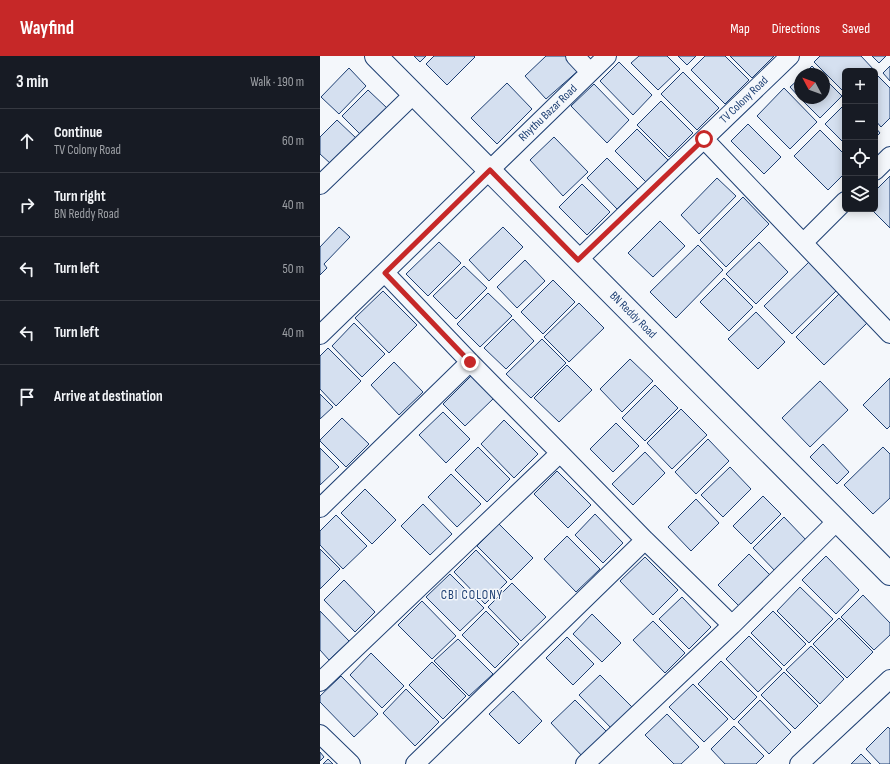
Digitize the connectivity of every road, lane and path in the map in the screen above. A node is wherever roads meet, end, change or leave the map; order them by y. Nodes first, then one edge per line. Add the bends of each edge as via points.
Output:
1 (376, 56) edge
2 (575, 56) edge
3 (607, 56) edge
4 (790, 56) edge
5 (590, 72) junction
6 (414, 94) junction
7 (704, 139) junction
8 (890, 156) edge
9 (878, 168) edge
10 (490, 170) junction
11 (322, 177) edge
12 (842, 204) edge
13 (803, 243) junction
14 (578, 260) junction
15 (385, 273) junction
16 (890, 334) edge
17 (320, 335) edge
18 (470, 362) junction
19 (560, 453) junction
20 (320, 508) edge
21 (837, 520) junction
22 (645, 540) junction
23 (890, 574) edge
24 (732, 625) junction
25 (890, 679) edge
26 (320, 682) edge
27 (320, 734) edge
28 (351, 764) edge
29 (415, 764) edge
30 (585, 764) edge
31 (799, 764) edge

1 - 6 street, BN Reddy Road
2 - 5 street
3 - 5 street, Rhythu Bazar Road
4 - 7 street, TV Colony Road
5 - 10 street, Rhythu Bazar Road
6 - 10 street, BN Reddy Road
6 - 11 street
7 - 13 street
7 - 14 street, TV Colony Road
8 - 9 street
10 - 14 street, BN Reddy Road
10 - 15 street, Rhythu Bazar Road
12 - 13 street
13 - 16 street
14 - 21 street, BN Reddy Road
15 - 17 street, Rhythu Bazar Road
15 - 18 street
18 - 19 street
18 - 20 street
19 - 22 street
19 - 26 street
21 - 23 street, BN Reddy Road
21 - 24 street
22 - 24 street
22 - 29 street
24 - 30 street
25 - 31 street
27 - 28 street

